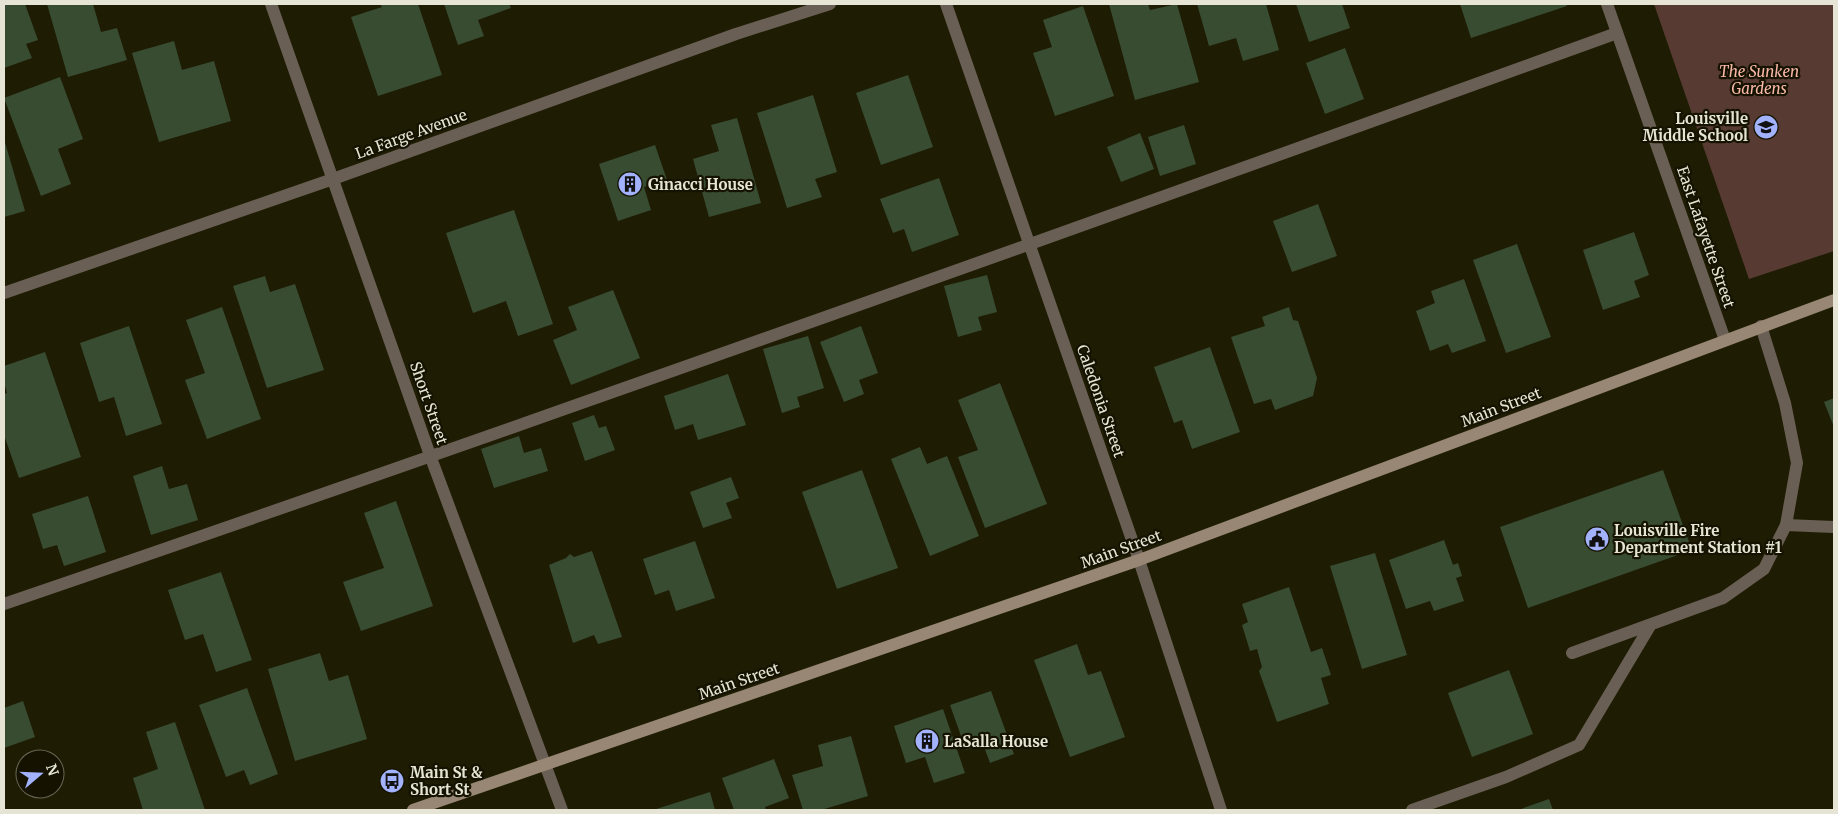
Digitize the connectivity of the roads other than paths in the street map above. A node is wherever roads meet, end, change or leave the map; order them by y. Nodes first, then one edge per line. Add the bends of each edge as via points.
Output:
1 (271, 4) edge
2 (830, 4) edge
3 (946, 4) edge
4 (1607, 4) edge
5 (1618, 33) junction
6 (333, 179) junction
7 (1030, 245) junction
8 (4, 293) edge
9 (1834, 300) edge
10 (1761, 326) junction
11 (1725, 340) junction
12 (431, 458) junction
13 (1786, 525) junction
14 (1834, 528) edge
15 (1139, 560) junction
16 (4, 604) edge
17 (1650, 626) junction
18 (1572, 653) dead end
19 (546, 764) junction
20 (413, 810) edge
21 (562, 810) edge
22 (1221, 810) edge
23 (1412, 810) edge

1 - 6 street, Short Street
2 - 6 street, La Farge Avenue via 736,34
3 - 7 street, Caledonia Street
4 - 5 street, East Lafayette Street
5 - 7 street
5 - 11 street, East Lafayette Street
6 - 8 street, La Farge Avenue
6 - 12 street, Short Street
7 - 12 street
7 - 15 street, Caledonia Street
9 - 10 street, Main Street
10 - 11 street, Main Street
10 - 13 street via 1785,404 1797,463
11 - 15 street, Main Street
12 - 16 street
12 - 19 street, Short Street
13 - 14 street
13 - 17 street via 1764,568 1723,598
15 - 19 street, Main Street
15 - 22 street, Caledonia Street
17 - 18 street
17 - 23 street via 1578,745 1506,776
19 - 20 street, Main Street
19 - 21 street, Short Street

